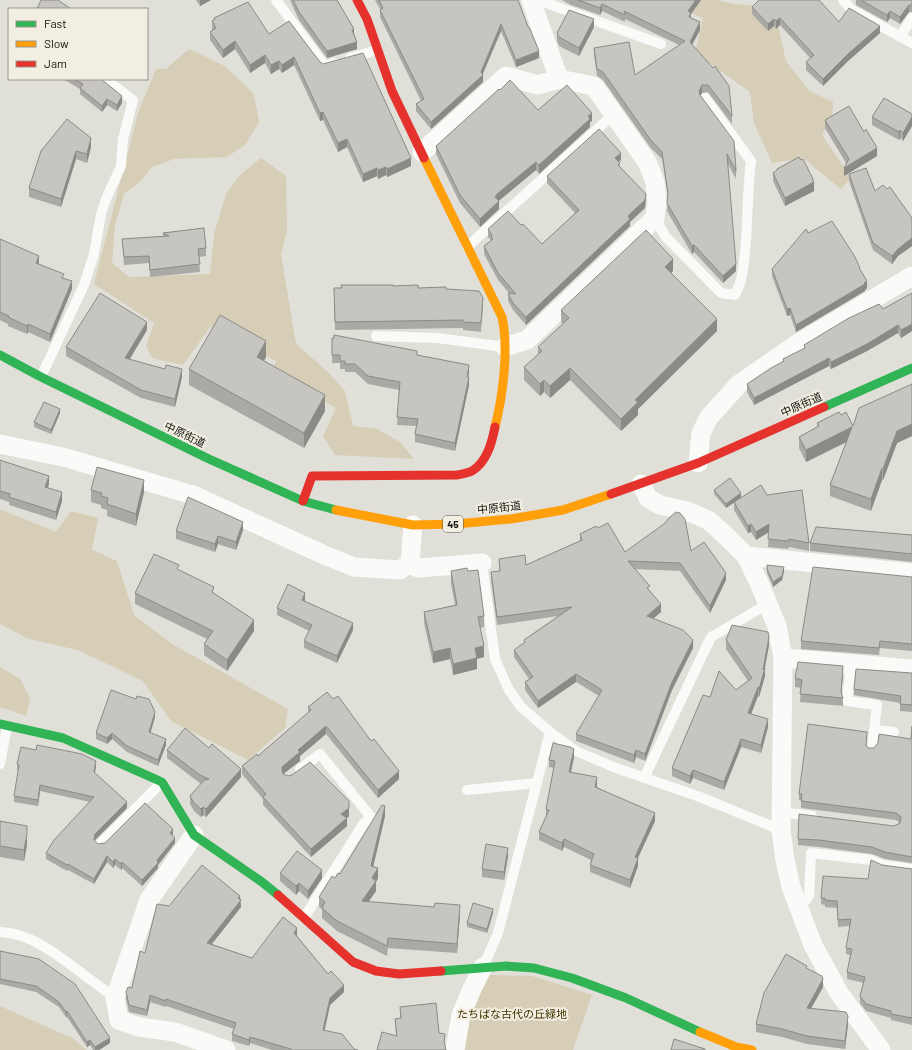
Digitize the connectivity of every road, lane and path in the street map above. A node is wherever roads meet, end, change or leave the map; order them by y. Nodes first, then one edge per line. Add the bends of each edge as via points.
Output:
1 (276, 0) edge
2 (357, 0) edge
3 (531, 0) edge
4 (538, 0) edge
5 (843, 0) edge
6 (912, 18) edge
7 (900, 37) junction
8 (912, 43) edge
9 (661, 44) dead end
10 (377, 50) junction
11 (559, 79) junction
12 (106, 80) edge
13 (705, 98) dead end
14 (614, 114) junction
15 (422, 152) junction
16 (655, 218) junction
17 (467, 247) junction
18 (912, 276) edge
19 (376, 336) dead end
20 (505, 348) junction
21 (0, 355) edge
22 (912, 368) edge
23 (41, 377) junction
24 (0, 444) edge
25 (698, 463) junction
26 (641, 484) junction
27 (303, 501) junction
28 (413, 525) junction
29 (746, 556) junction
30 (410, 563) junction
31 (482, 563) joint
32 (912, 574) edge
33 (768, 604) junction
34 (783, 658) junction
35 (851, 664) junction
36 (912, 669) edge
37 (4, 725) edge
38 (874, 730) junction
39 (550, 732) junction
40 (894, 732) dead end
41 (872, 749) edge
42 (0, 764) edge
43 (295, 773) edge
44 (644, 778) junction
45 (162, 782) junction
46 (537, 782) junction
47 (467, 790) dead end
48 (819, 817) edge
49 (781, 821) junction
50 (194, 835) junction
51 (100, 844) edge
52 (912, 869) edge
53 (798, 908) junction
54 (304, 918) junction
55 (0, 932) edge
56 (483, 967) junction
57 (115, 998) junction
58 (226, 1050) edge
59 (455, 1050) edge
60 (752, 1050) edge
61 (881, 1050) edge

1 - 10 lane via 325,66
2 - 10 street
3 - 11 street
4 - 9 lane
5 - 7 lane via 852,10
6 - 7 lane
7 - 8 lane
10 - 15 street via 392,91
11 - 14 street via 594,86
11 - 15 street via 538,85 506,76
12 - 23 lane via 133,100 123,138 121,166 101,214 94,254 84,285
13 - 16 lane via 751,161 748,228 742,276 735,295 721,293 665,236
14 - 16 street via 647,162 655,182
14 - 17 lane
15 - 17 street
16 - 20 street via 527,340
17 - 20 street via 502,317
18 - 25 street via 797,344 739,384 709,417 701,433
19 - 20 lane via 437,338
20 - 27 street via 498,415 492,441 483,461 472,471 457,475 312,476
21 - 23 street, 中原街道 / 45
22 - 25 street, 中原街道 / 45
23 - 27 street, 中原街道 / 45 via 209,459
24 - 30 street via 63,457 193,494 354,567 400,570
25 - 26 street, 中原街道 / 45
26 - 28 street, 中原街道 / 45 via 564,510 511,519
26 - 29 street via 648,498 660,505 688,511 708,520
27 - 28 street, 中原街道 / 45 via 339,511
28 - 30 street
29 - 32 street
29 - 33 street
30 - 31 street via 418,568
31 - 39 lane via 495,658 508,690 521,708
33 - 34 street via 777,626
33 - 44 lane via 711,637
34 - 35 street
34 - 49 street
35 - 36 street
35 - 38 lane via 847,701 877,705
37 - 42 lane
37 - 45 street via 62,738
38 - 40 lane
38 - 41 lane
39 - 44 lane via 576,751
39 - 46 lane
43 - 54 lane via 320,754 371,818 364,823
44 - 49 lane
45 - 50 street
45 - 51 lane
46 - 47 lane
46 - 56 lane via 498,933
48 - 49 lane
49 - 53 street via 785,860
50 - 54 street via 262,882
50 - 57 street via 149,900
52 - 53 lane via 883,865 871,860 811,853 809,896
53 - 61 street via 812,945 839,993
54 - 56 street via 353,962 376,971 399,974
55 - 57 lane via 11,932 49,949
56 - 59 street via 461,1015
56 - 60 street via 534,968 572,978 626,998 736,1047
57 - 58 street via 119,1020 139,1028 175,1032

